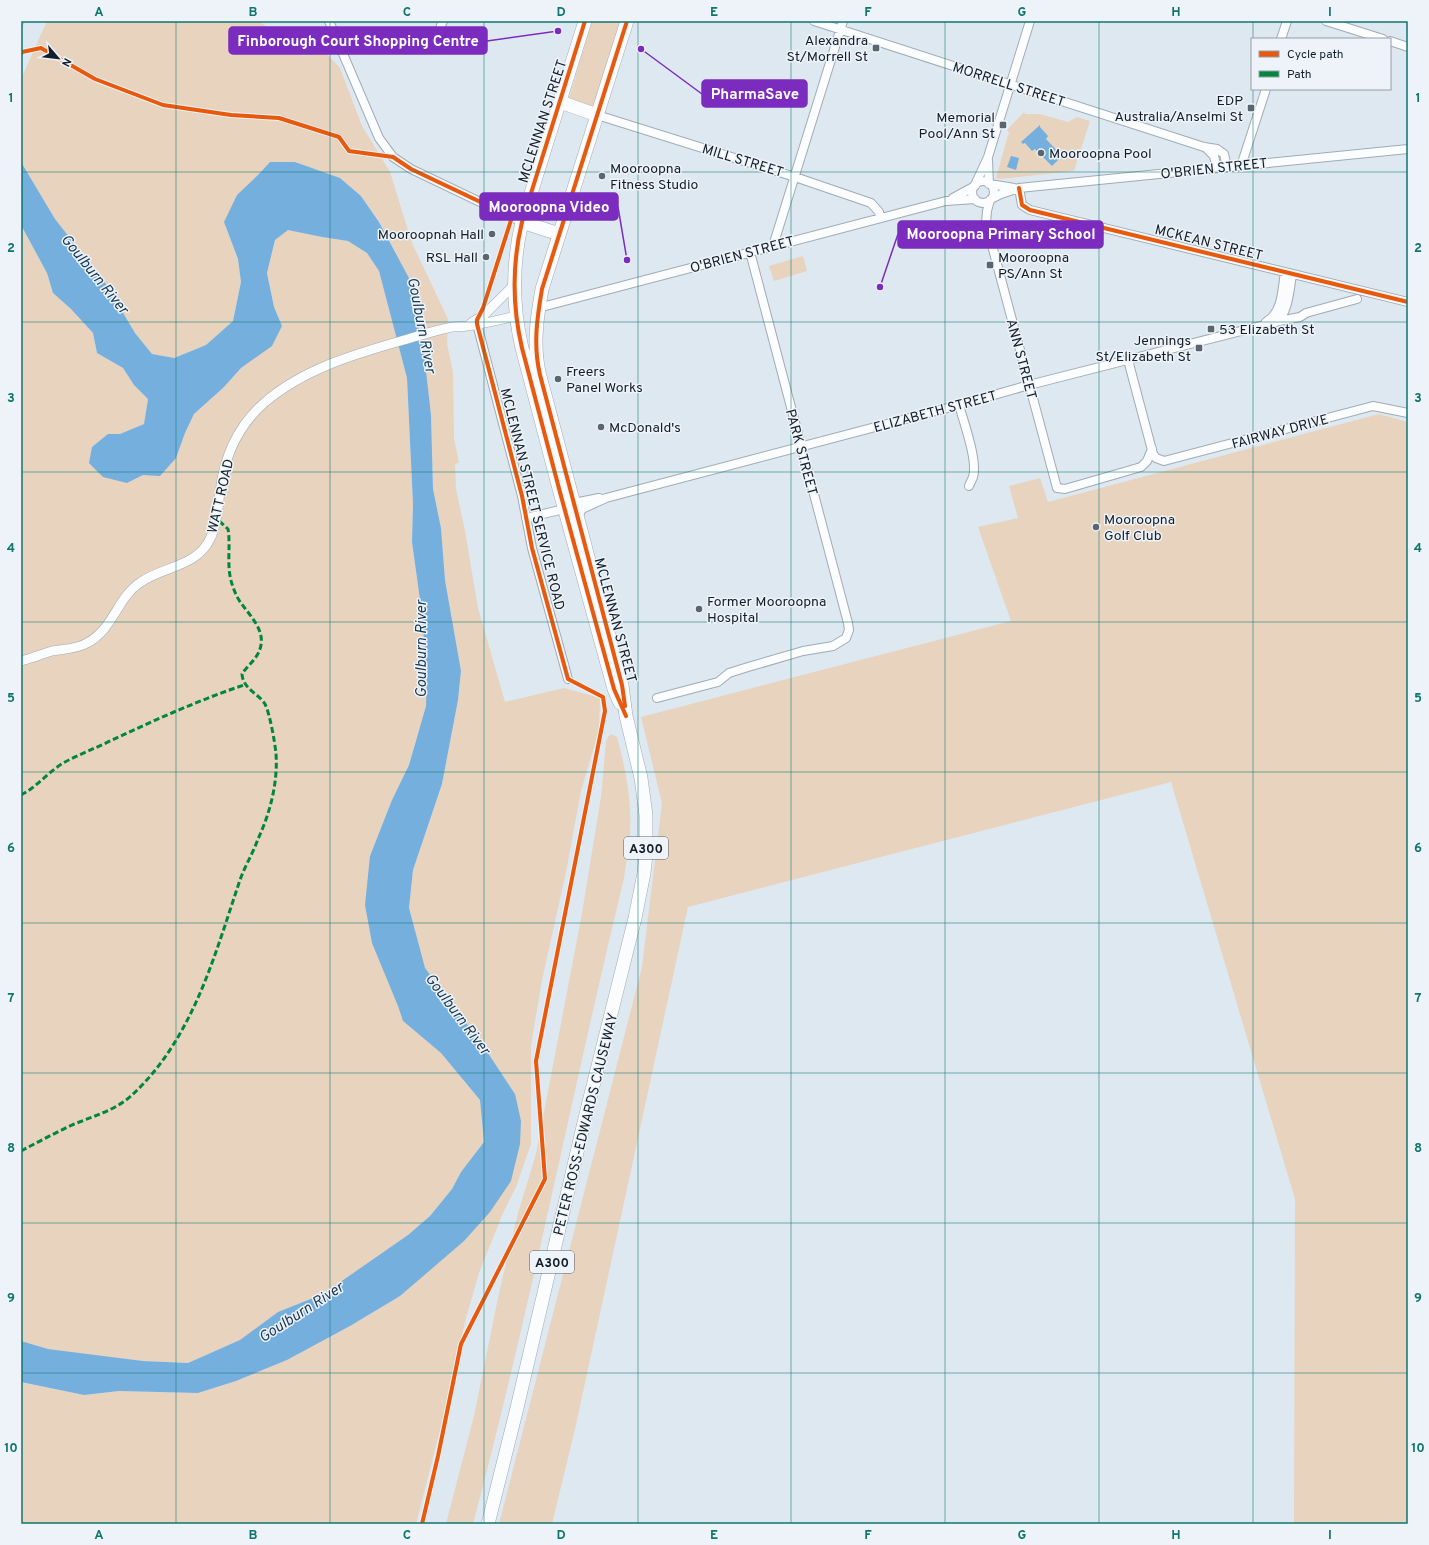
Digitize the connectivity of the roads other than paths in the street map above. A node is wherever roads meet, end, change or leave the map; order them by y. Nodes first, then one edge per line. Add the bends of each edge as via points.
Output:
1 (328, 21) edge
2 (585, 21) edge
3 (627, 21) edge
4 (814, 21) edge
5 (843, 21) edge
6 (1030, 21) edge
7 (1287, 21) edge
8 (1326, 21) edge
9 (841, 30) junction
10 (1281, 38) edge
11 (1380, 38) edge
12 (1391, 41) edge
13 (1408, 47) edge
14 (1011, 84) junction
15 (1266, 90) edge
16 (560, 102) junction
17 (597, 115) junction
18 (1204, 147) junction
19 (1408, 149) edge
20 (988, 157) junction
21 (1241, 166) junction
22 (1227, 167) junction
23 (1218, 168) junction
24 (795, 176) junction
25 (990, 184) junction
26 (975, 186) junction
27 (1019, 188) junction
28 (976, 200) junction
29 (991, 200) junction
30 (946, 201) junction
31 (880, 218) junction
32 (522, 222) junction
33 (988, 229) junction
34 (559, 234) junction
35 (774, 246) junction
36 (750, 252) junction
37 (1289, 273) junction
38 (514, 284) junction
39 (1357, 299) dead end
40 (1408, 302) edge
41 (538, 308) junction
42 (516, 316) junction
43 (477, 324) junction
44 (1264, 324) junction
45 (465, 326) junction
46 (1128, 360) junction
47 (1029, 386) junction
48 (959, 406) junction
49 (1408, 413) edge
50 (801, 447) junction
51 (1153, 453) junction
52 (969, 486) dead end
53 (606, 498) junction
54 (569, 506) junction
55 (526, 518) junction
56 (578, 520) junction
57 (21, 661) edge
58 (568, 679) dead end
59 (657, 698) dead end
60 (626, 716) junction
61 (633, 744) joint
62 (488, 1524) edge

1 - 32 street via 379,138 393,157
2 - 16 highway, MCLENNAN STREET / A300
3 - 17 highway, MCLENNAN STREET / A300
4 - 9 street, MORRELL STREET
5 - 9 street
6 - 14 street
7 - 10 street
8 - 11 street
9 - 14 street, MORRELL STREET
9 - 24 street
12 - 13 street
14 - 18 street, MORRELL STREET
14 - 20 street
15 - 21 street
16 - 17 highway
16 - 32 highway, MCLENNAN STREET / A300
17 - 24 street, MILL STREET
17 - 34 highway, MCLENNAN STREET / A300
18 - 22 street, MORRELL STREET via 1220,150 1226,158
18 - 23 street via 1214,156
19 - 21 street, O'BRIEN STREET
20 - 25 street
20 - 26 street
21 - 22 street, O'BRIEN STREET
22 - 23 street, O'BRIEN STREET
23 - 27 street, O'BRIEN STREET
24 - 31 street, MILL STREET via 871,202 879,212
24 - 35 street
25 - 26 street via 981,182
25 - 27 street, O'BRIEN STREET
25 - 29 street via 994,191
26 - 28 street via 973,192
26 - 30 street, O'BRIEN STREET
27 - 29 street, O'BRIEN STREET
27 - 37 street, MCKEAN STREET via 1022,205 1030,210
28 - 29 street via 985,203
28 - 30 street, O'BRIEN STREET
28 - 33 street, ANN STREET
29 - 33 street, ANN STREET via 986,214
30 - 31 street, O'BRIEN STREET
31 - 35 street, O'BRIEN STREET
32 - 34 highway
32 - 38 highway, MCLENNAN STREET / A300 via 517,244
33 - 47 street, ANN STREET
34 - 41 highway, MCLENNAN STREET / A300
35 - 36 street, O'BRIEN STREET
36 - 41 street, O'BRIEN STREET
36 - 50 street, PARK STREET
37 - 40 street, MCKEAN STREET
37 - 44 street, ELIZABETH STREET via 1282,316 1276,322
38 - 42 highway, MCLENNAN STREET / A300
38 - 45 street via 485,314
39 - 44 street, ELIZABETH STREET via 1306,313 1295,319
41 - 42 highway
41 - 54 highway, MCLENNAN STREET / A300 via 537,361
42 - 43 street, WATT ROAD
42 - 54 highway, MCLENNAN STREET / A300 via 522,348
43 - 45 street, WATT ROAD
43 - 55 street, MCLENNAN STREET SERVICE ROAD
44 - 46 street, ELIZABETH STREET
45 - 57 street, WATT ROAD via 447,328 358,353 313,372 264,403 246,423 233,445 224,468 211,538 197,556 140,582 126,596 104,630 86,644 51,651
46 - 47 street, ELIZABETH STREET
46 - 51 street
47 - 48 street, ELIZABETH STREET
47 - 51 street, ANN STREET via 1057,488 1064,489 1141,467
48 - 50 street, ELIZABETH STREET
48 - 52 street via 972,452 974,469
49 - 51 street, FAIRWAY DRIVE via 1373,406 1166,461 1159,460
50 - 53 street, ELIZABETH STREET
50 - 59 street, PARK STREET via 849,633 835,645 733,671 719,681
53 - 54 street, ELIZABETH STREET via 594,498
53 - 56 street, ELIZABETH STREET via 582,509
54 - 55 street, ELIZABETH STREET
54 - 56 highway, MCLENNAN STREET / A300
54 - 60 highway, MCLENNAN STREET / A300 via 614,689
55 - 58 street, MCLENNAN STREET SERVICE ROAD via 534,557
56 - 60 highway, MCLENNAN STREET / A300 via 622,685
60 - 61 highway, MCLENNAN STREET / A300
61 - 62 highway, PETER ROSS-EDWARDS CAUSEWAY / A300 via 646,815 646,854 642,886

